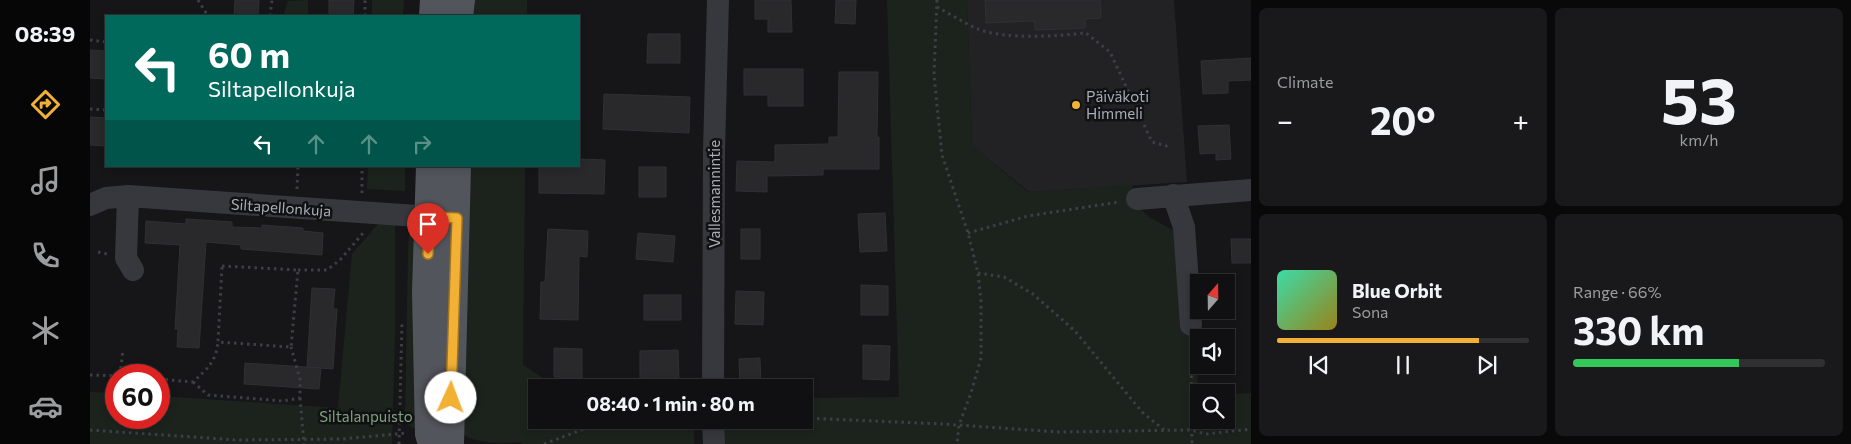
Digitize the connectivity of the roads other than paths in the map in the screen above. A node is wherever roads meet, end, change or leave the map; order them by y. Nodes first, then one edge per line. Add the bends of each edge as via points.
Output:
1 (434, 0) edge
2 (461, 0) edge
3 (718, 0) edge
4 (433, 15) edge
5 (459, 15) edge
6 (430, 167) edge
7 (457, 167) edge
8 (1251, 190) edge
9 (1173, 195) junction
10 (128, 196) junction
11 (1136, 199) road end
12 (98, 202) edge
13 (430, 217) junction
14 (457, 218) junction
15 (133, 270) dead end
16 (1191, 325) road end
17 (713, 379) edge
18 (713, 429) edge
19 (432, 444) edge
20 (450, 444) edge
21 (714, 444) edge

1 - 4 main road
2 - 5 main road
3 - 17 street, Vallesmannintie
6 - 13 main road
7 - 14 main road
8 - 9 street
9 - 11 street
9 - 16 street via 1184,227
10 - 12 street, Siltapellonkuja
10 - 13 street, Siltapellonkuja via 369,208
10 - 15 street via 126,258
13 - 14 street, Siltapellonkuja
13 - 19 main road via 426,357
14 - 20 main road
18 - 21 street

